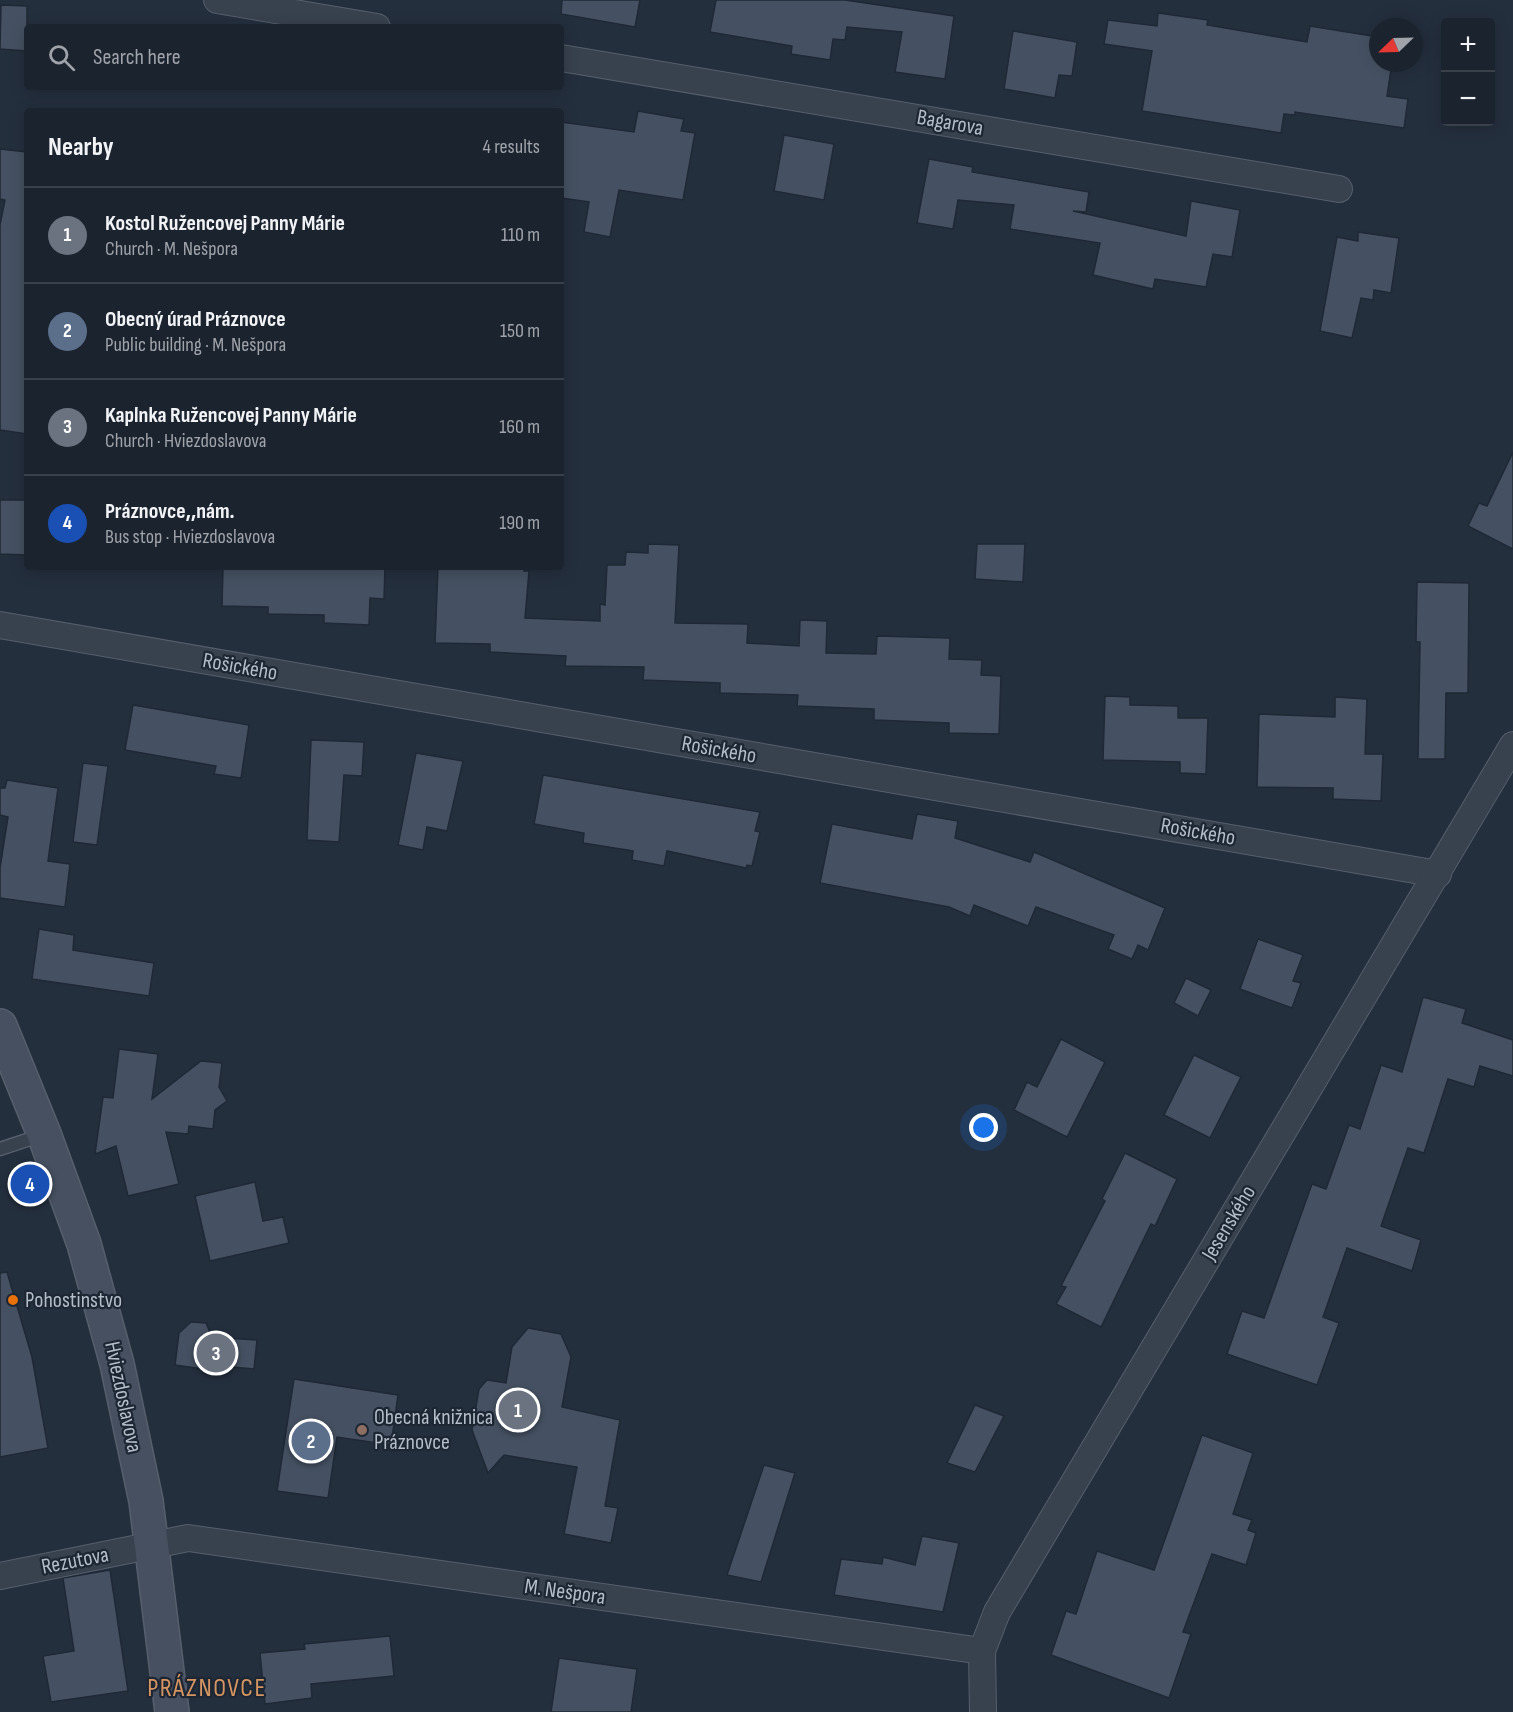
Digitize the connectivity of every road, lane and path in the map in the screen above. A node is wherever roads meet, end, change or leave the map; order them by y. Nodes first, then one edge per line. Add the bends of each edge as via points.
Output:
1 (217, 0) edge
2 (359, 24) edge
3 (564, 59) edge
4 (1340, 189) dead end
5 (0, 626) edge
6 (1513, 745) edge
7 (1438, 874) junction
8 (0, 1026) edge
9 (45, 1134) junction
10 (0, 1149) edge
11 (150, 1546) junction
12 (0, 1576) edge
13 (982, 1651) junction
14 (172, 1712) edge
15 (983, 1712) edge

1 - 2 street
3 - 4 street, Bagarova
5 - 7 street, Rošického
6 - 7 street, Jesenského
7 - 13 street, Jesenského via 997,1612
8 - 9 street, Hviezdoslavova
9 - 10 lane
9 - 11 street, Hviezdoslavova via 84,1244 112,1345 146,1502
11 - 12 street, Rezutova
11 - 13 street, M. Nešpora via 188,1538
11 - 14 street, Hviezdoslavova
13 - 15 street, Jesenského

